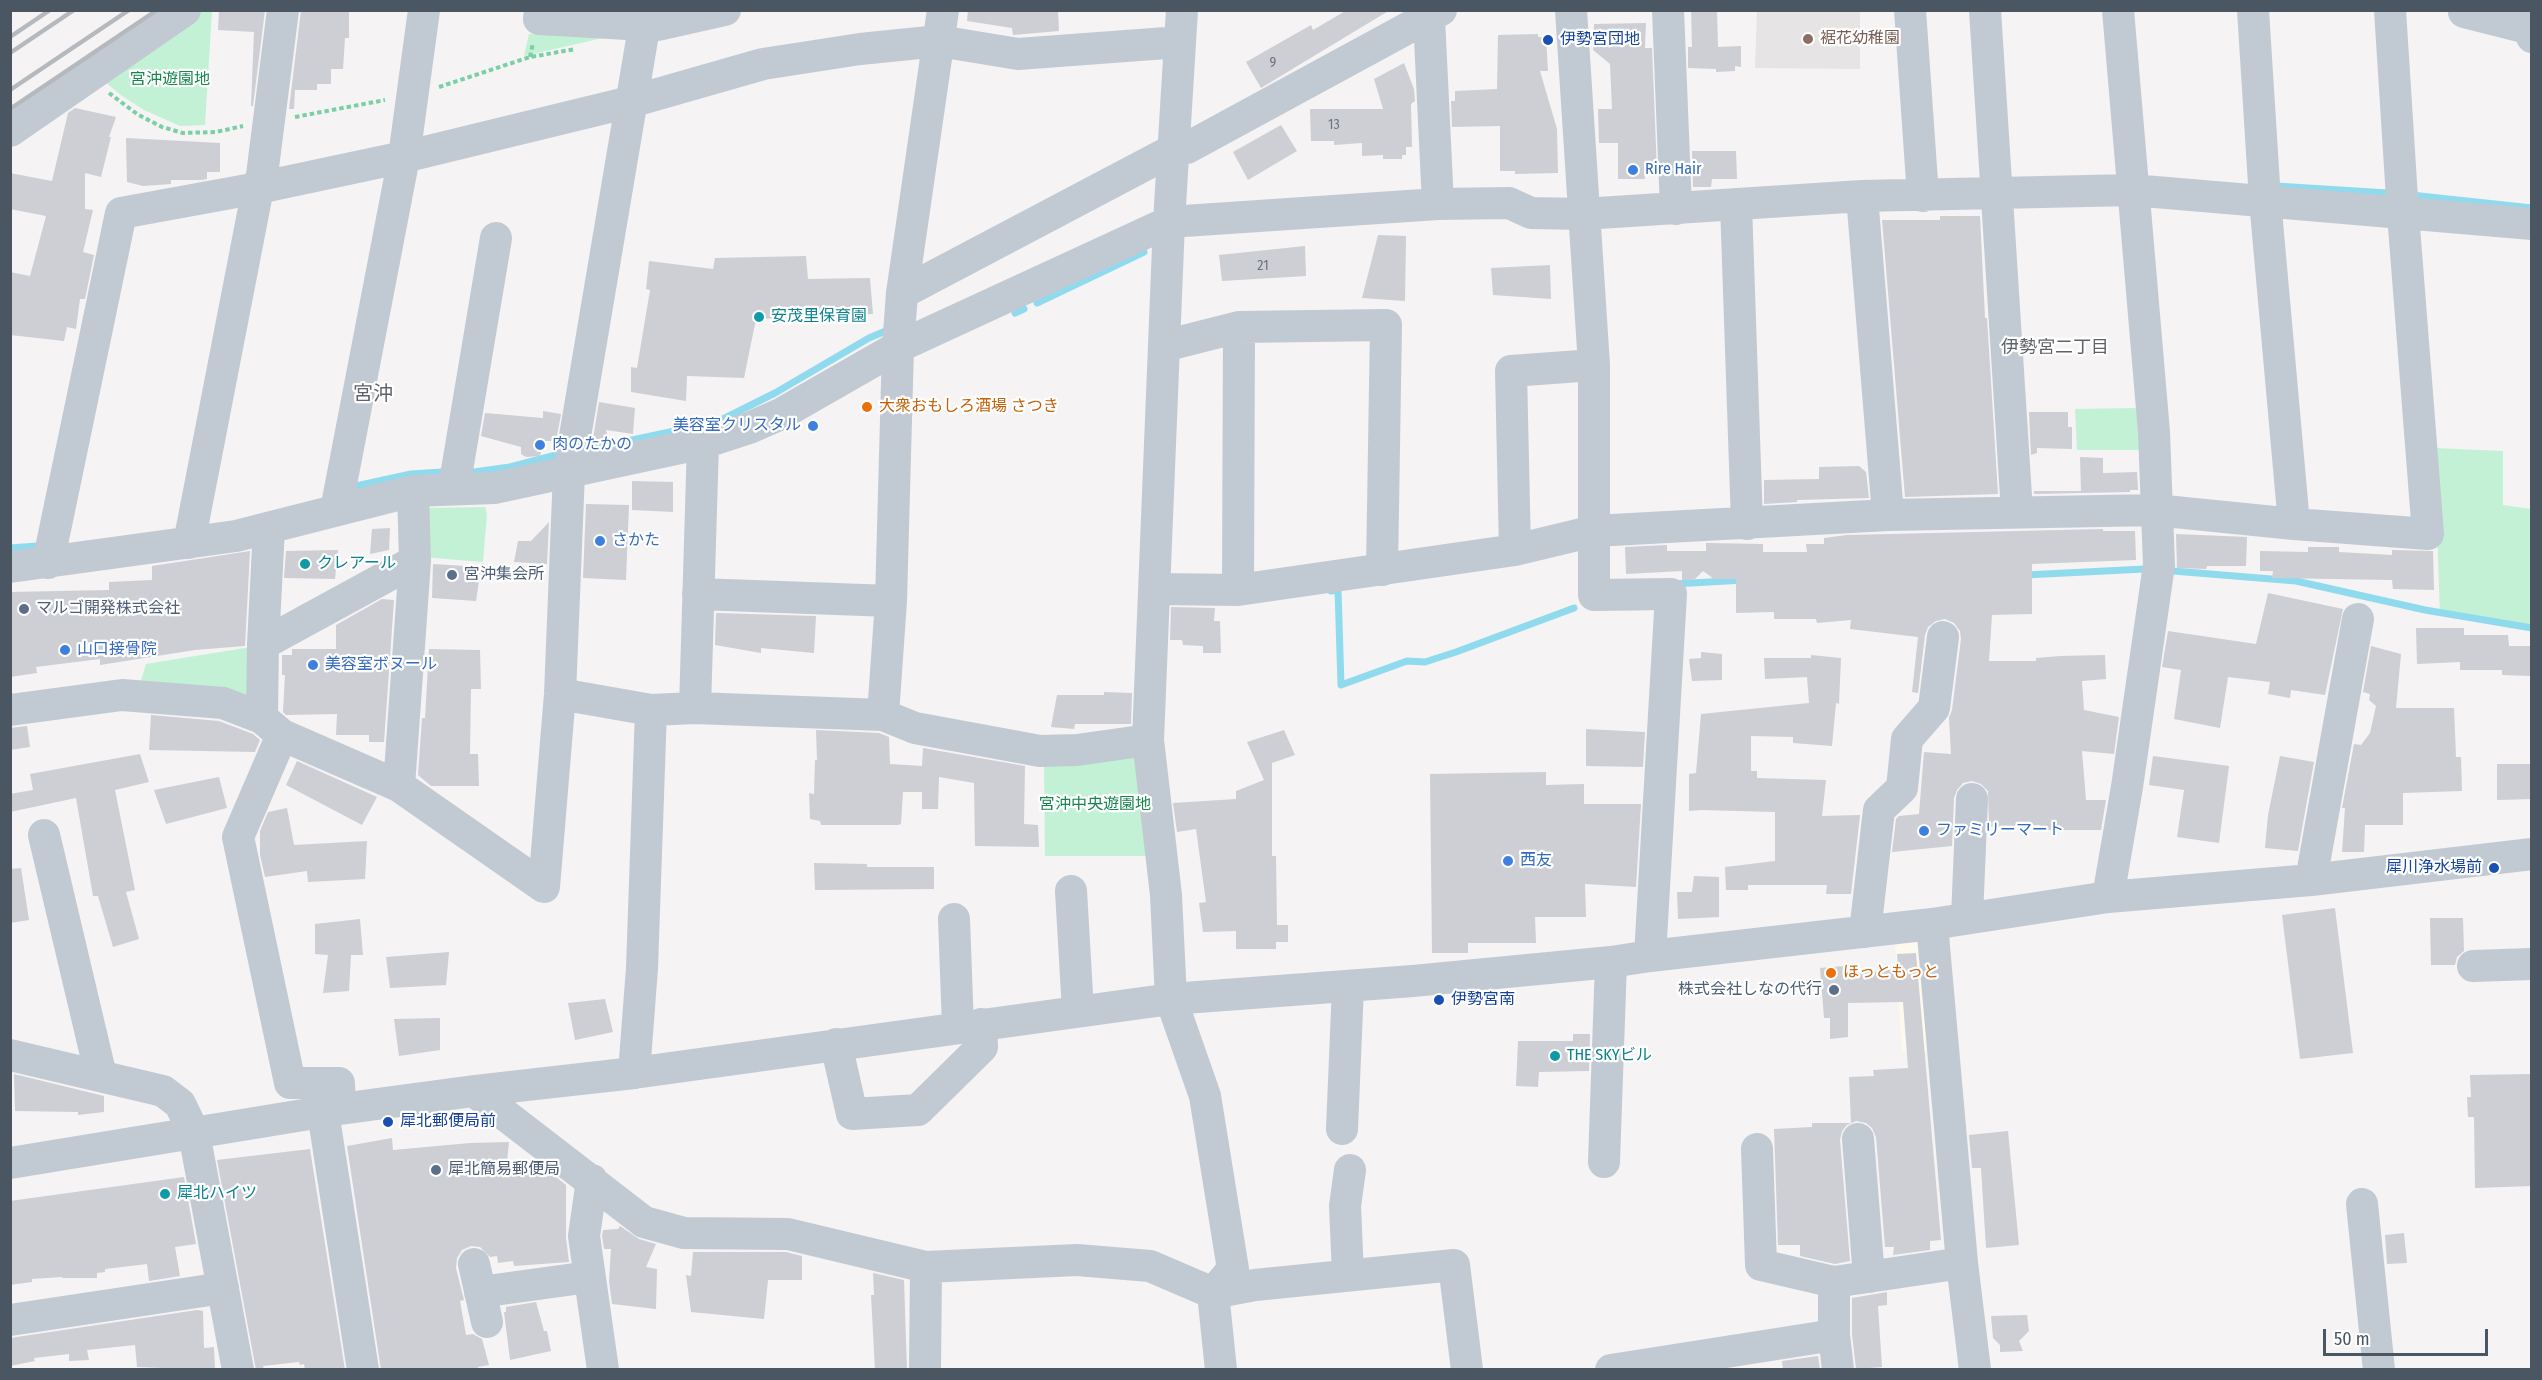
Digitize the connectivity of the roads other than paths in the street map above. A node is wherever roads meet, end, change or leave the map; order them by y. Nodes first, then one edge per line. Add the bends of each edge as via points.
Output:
1 (185, 10) edge
2 (283, 10) edge
3 (424, 10) edge
4 (540, 10) edge
5 (725, 10) edge
6 (943, 10) edge
7 (1182, 10) edge
8 (1571, 10) edge
9 (1668, 10) edge
10 (1910, 10) edge
11 (1985, 10) edge
12 (2118, 10) edge
13 (2253, 10) edge
14 (2390, 10) edge
15 (2464, 10) edge
16 (1435, 14) edge
17 (646, 17) edge
18 (2532, 37) edge
19 (939, 41) junction
20 (1180, 42) junction
21 (630, 102) junction
22 (10, 131) edge
23 (1173, 150) junction
24 (404, 156) junction
25 (258, 188) junction
26 (2132, 190) junction
27 (1999, 194) junction
28 (1862, 196) junction
29 (1923, 196) junction
30 (2265, 200) junction
31 (1438, 204) junction
32 (1736, 204) junction
33 (1676, 209) junction
34 (1583, 213) junction
35 (2403, 214) junction
36 (1169, 222) junction
37 (2532, 224) edge
38 (496, 238) dead end
39 (902, 293) junction
40 (1239, 327) junction
41 (1164, 346) junction
42 (898, 347) junction
43 (1594, 365) junction
44 (703, 443) junction
45 (569, 472) junction
46 (454, 488) junction
47 (413, 491) junction
48 (336, 510) junction
49 (2155, 510) junction
50 (2017, 512) junction
51 (1887, 515) junction
52 (1747, 524) junction
53 (2294, 524) junction
54 (269, 528) junction
55 (1594, 531) junction
56 (189, 543) junction
57 (1515, 550) junction
58 (415, 561) junction
59 (48, 563) junction
60 (10, 567) edge
61 (1382, 570) junction
62 (1155, 589) junction
63 (1238, 590) junction
64 (698, 594) junction
65 (891, 602) junction
66 (2358, 619) dead end
67 (1943, 638) dead end
68 (262, 644) junction
69 (560, 694) junction
70 (695, 708) junction
71 (10, 710) edge
72 (651, 710) junction
73 (884, 715) junction
74 (272, 726) junction
75 (1148, 740) junction
76 (399, 786) junction
77 (1972, 799) dead end
78 (44, 835) dead end
79 (2532, 854) edge
80 (2311, 880) junction
81 (1071, 891) dead end
82 (2108, 897) junction
83 (1967, 917) junction
84 (954, 919) dead end
85 (1932, 924) junction
86 (1865, 932) junction
87 (1650, 956) junction
88 (1611, 962) junction
89 (2532, 964) edge
90 (2473, 966) dead end
91 (1348, 986) junction
92 (1171, 999) junction
93 (1078, 1011) junction
94 (969, 1026) junction
95 (836, 1044) junction
96 (10, 1055) edge
97 (634, 1073) junction
98 (101, 1076) junction
99 (474, 1091) junction
100 (332, 1111) junction
101 (1342, 1130) dead end
102 (194, 1134) junction
103 (1858, 1139) dead end
104 (1757, 1149) dead end
105 (1605, 1162) dead end
106 (10, 1163) edge
107 (1350, 1170) dead end
108 (591, 1180) junction
109 (2362, 1204) dead end
110 (1962, 1263) junction
111 (926, 1267) junction
112 (1348, 1275) junction
113 (589, 1276) junction
114 (1869, 1276) junction
115 (1834, 1282) junction
116 (223, 1288) junction
117 (1213, 1293) junction
118 (10, 1320) edge
119 (488, 1323) dead end
120 (1834, 1335) junction
121 (238, 1370) edge
122 (363, 1370) edge
123 (603, 1370) edge
124 (925, 1370) edge
125 (1221, 1370) edge
126 (1467, 1370) edge
127 (1611, 1370) edge
128 (1838, 1370) edge
129 (1975, 1370) edge
130 (2379, 1370) edge

1 - 22 street
2 - 25 street
3 - 24 street
4 - 17 street via 539,19
5 - 17 street via 658,24
6 - 19 street
7 - 20 street
8 - 34 street
9 - 33 street
10 - 29 street
11 - 27 street
12 - 26 street
13 - 30 street
14 - 35 street
15 - 18 street via 2531,29
16 - 23 street via 1187,148
16 - 31 street
17 - 21 street
19 - 20 street via 1018,54
19 - 21 street via 763,64
19 - 39 street
20 - 23 street
21 - 24 street
21 - 45 street
23 - 36 street
23 - 39 street
24 - 25 street
24 - 48 street
25 - 56 street
25 - 59 street via 121,213
26 - 27 street
26 - 30 street
26 - 49 street via 2154,432
27 - 29 street
27 - 50 street
28 - 29 street
28 - 32 street
28 - 51 street
30 - 35 street
30 - 53 street
31 - 34 street via 1509,203 1531,213
31 - 36 street
32 - 33 street
32 - 52 street
33 - 34 street
34 - 43 street
35 - 37 street
35 - 53 street via 2428,534
36 - 41 street
36 - 42 street
38 - 46 street
39 - 42 street
40 - 41 street
40 - 61 street via 1386,325
40 - 63 street
41 - 62 street
42 - 44 street via 781,414
42 - 65 street
43 - 55 street
43 - 57 street via 1511,371
44 - 45 street
44 - 64 street
45 - 46 street via 494,488
45 - 69 street
46 - 47 street
47 - 48 street
47 - 58 street
48 - 54 street
49 - 50 street
49 - 53 street
49 - 82 street via 2159,565
50 - 51 street
51 - 52 street
52 - 55 street
54 - 56 street
54 - 68 street
55 - 57 street
55 - 87 street via 1593,595 1671,594
56 - 59 street
57 - 61 street
58 - 68 street
58 - 76 street
59 - 60 street
61 - 63 street
62 - 63 street
62 - 75 street
64 - 65 street
64 - 70 street
65 - 73 street
66 - 80 street
67 - 86 street via 1934,708 1907,739 1902,788 1879,810
68 - 74 street
69 - 72 street
69 - 76 street via 544,887
70 - 72 street
70 - 73 street
71 - 74 street via 122,695 223,703
72 - 97 street via 643,946
73 - 75 street via 915,728 1040,752
74 - 76 street
74 - 100 street via 238,837 290,1083 339,1083
75 - 92 street via 1166,895
77 - 83 street
78 - 98 street
79 - 80 street
80 - 82 street
81 - 93 street
82 - 83 street
83 - 85 street
84 - 94 street
85 - 86 street
85 - 110 street
86 - 87 street
87 - 88 street
88 - 91 street
88 - 105 street
89 - 90 street
91 - 92 street
91 - 101 street
92 - 93 street
92 - 117 street via 1205,1096 1233,1269
93 - 94 street
94 - 95 street
94 - 95 street via 981,1047 918,1110 852,1114
95 - 97 street
96 - 98 street
97 - 99 street
98 - 102 street via 163,1091 180,1104
99 - 100 street
99 - 108 street
100 - 102 street
100 - 122 street
102 - 106 street
102 - 116 street
103 - 114 street
104 - 115 street via 1761,1266
107 - 112 street via 1345,1206
108 - 111 street via 644,1222 684,1233 788,1234
108 - 113 street via 584,1236
109 - 130 street
110 - 114 street
110 - 129 street
111 - 117 street via 1077,1260 1150,1266
111 - 124 street
112 - 117 street
112 - 126 street via 1454,1265
113 - 119 street via 477,1278
113 - 123 street
114 - 115 street
115 - 120 street
116 - 118 street
116 - 121 street
117 - 125 street
120 - 127 street
120 - 128 street

